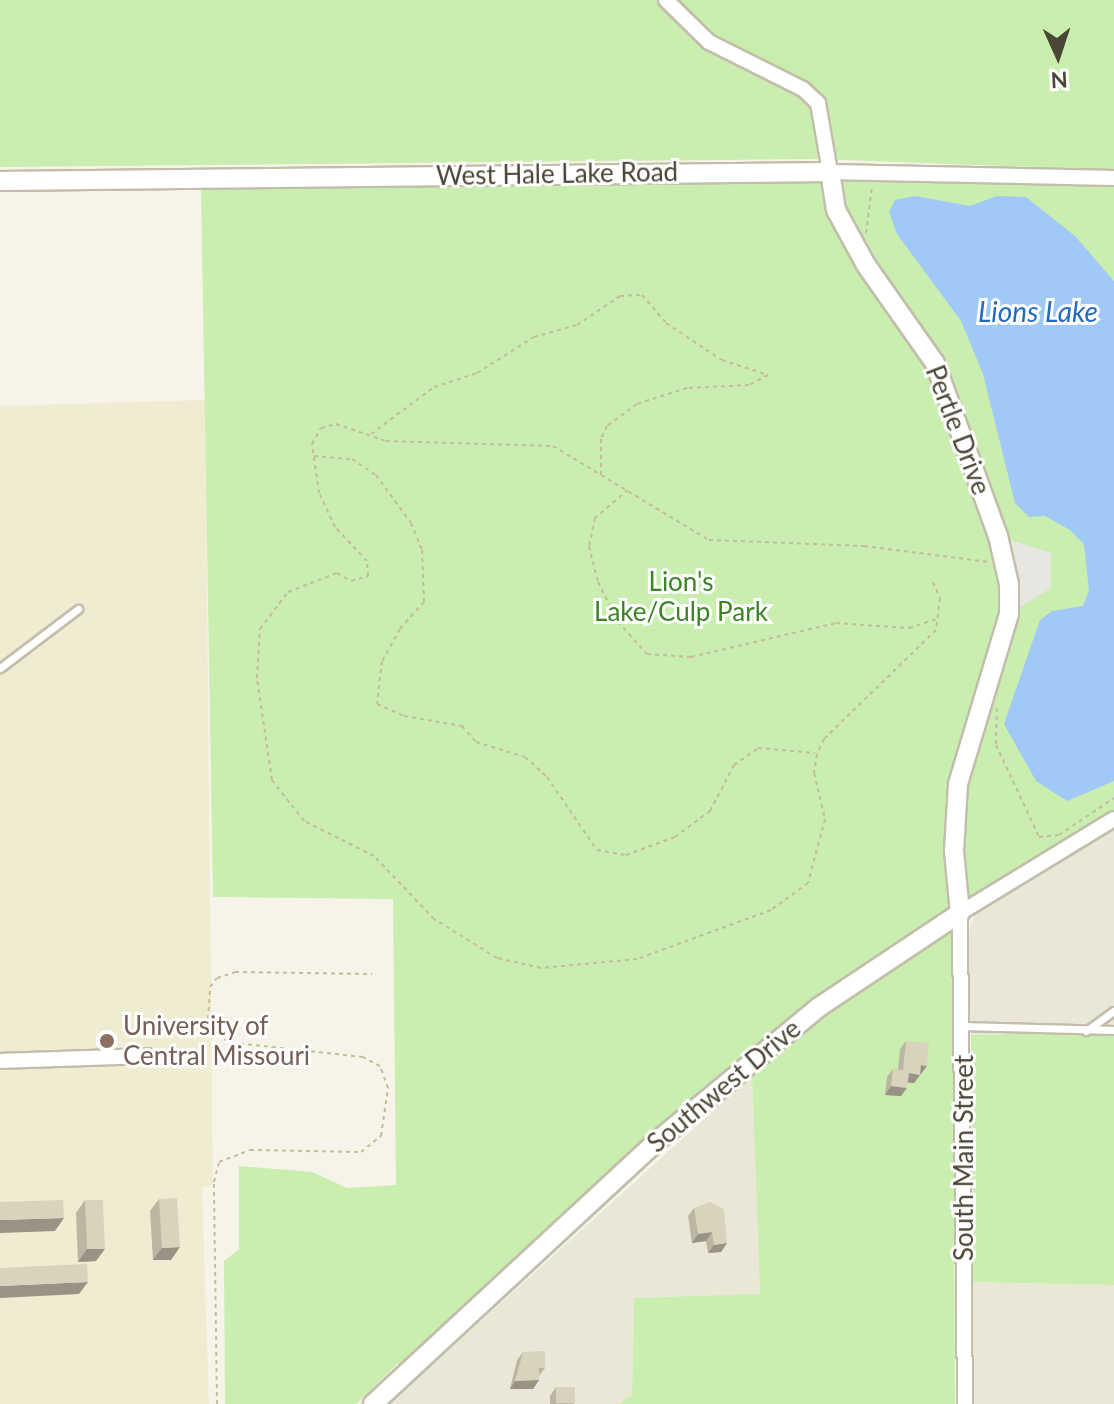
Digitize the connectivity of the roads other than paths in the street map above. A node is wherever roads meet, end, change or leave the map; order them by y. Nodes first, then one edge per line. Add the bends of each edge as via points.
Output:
1 (666, 0) edge
2 (830, 172) junction
3 (1114, 178) edge
4 (0, 181) edge
5 (78, 609) dead end
6 (0, 668) edge
7 (1114, 819) edge
8 (960, 913) junction
9 (1114, 1011) edge
10 (962, 1026) junction
11 (1114, 1030) edge
12 (1086, 1031) junction
13 (148, 1056) dead end
14 (0, 1061) edge
15 (373, 1404) edge
16 (965, 1404) edge

1 - 2 street, Pertle Drive via 709,42 803,89 818,103
2 - 3 street, West Hale Lake Road
2 - 4 street, West Hale Lake Road
2 - 8 street, Pertle Drive via 836,210 866,265 935,363 1005,566 1009,614 958,784 954,851
5 - 6 lane
7 - 8 street, Southwest Drive
8 - 10 street, South Main Street
8 - 15 street, Southwest Drive via 819,1007 656,1142
9 - 12 lane
10 - 12 lane
10 - 16 street, South Main Street
11 - 12 lane
13 - 14 street

